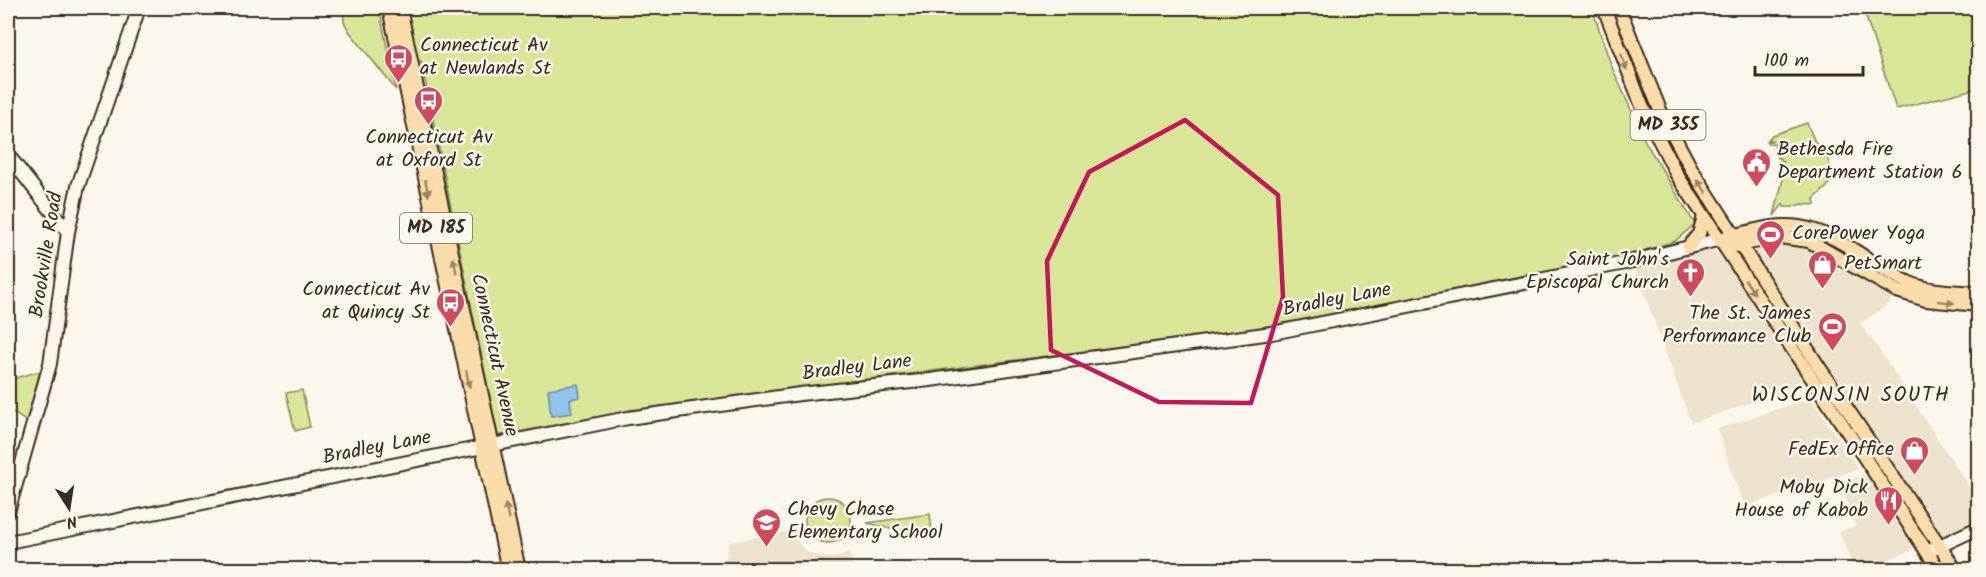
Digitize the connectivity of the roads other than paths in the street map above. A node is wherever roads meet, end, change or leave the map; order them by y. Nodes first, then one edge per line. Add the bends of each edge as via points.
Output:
1 (139, 8) edge
2 (389, 8) edge
3 (400, 8) edge
4 (1604, 8) edge
5 (1619, 8) edge
6 (8, 155) edge
7 (1704, 216) junction
8 (68, 232) junction
9 (1736, 240) junction
10 (1718, 242) junction
11 (1688, 247) junction
12 (1939, 290) junction
13 (1978, 293) edge
14 (1915, 297) junction
15 (1978, 305) edge
16 (488, 447) junction
17 (8, 512) edge
18 (1978, 528) edge
19 (1978, 536) edge
20 (8, 542) edge
21 (1940, 546) junction
22 (1928, 552) junction
23 (508, 570) edge
24 (519, 570) edge
25 (1939, 570) edge
26 (1956, 570) edge

1 - 8 main road, Brookville Road via 78,186
2 -> 16 main road, Connecticut Avenue / MD 185
16 -> 3 main road, Connecticut Avenue / MD 185
4 -> 7 main road, MD 355 via 1652,129
9 -> 5 main road, MD 355 via 1666,121
6 - 8 main road
7 - 10 main road, MD 355
7 - 11 main road via 1699,234
8 - 17 main road, Brookville Road via 48,372
9 - 10 main road
9 - 12 main road via 1768,227 1801,227 1838,240 1911,283
9 - 14 main road via 1779,237 1809,241 1897,291
9 - 21 main road, MD 355
10 - 11 main road, Bradley Lane
10 -> 22 main road, MD 355
11 - 16 main road, Bradley Lane via 1272,333 628,418
12 - 13 main road
12 - 14 main road
14 -> 15 main road
16 - 20 main road, Bradley Lane
16 - 23 main road, Connecticut Avenue / MD 185
24 -> 16 main road, Connecticut Avenue / MD 185
18 - 21 main road
19 - 21 main road
21 - 22 main road
21 - 26 main road, MD 355
22 - 25 main road, MD 355

